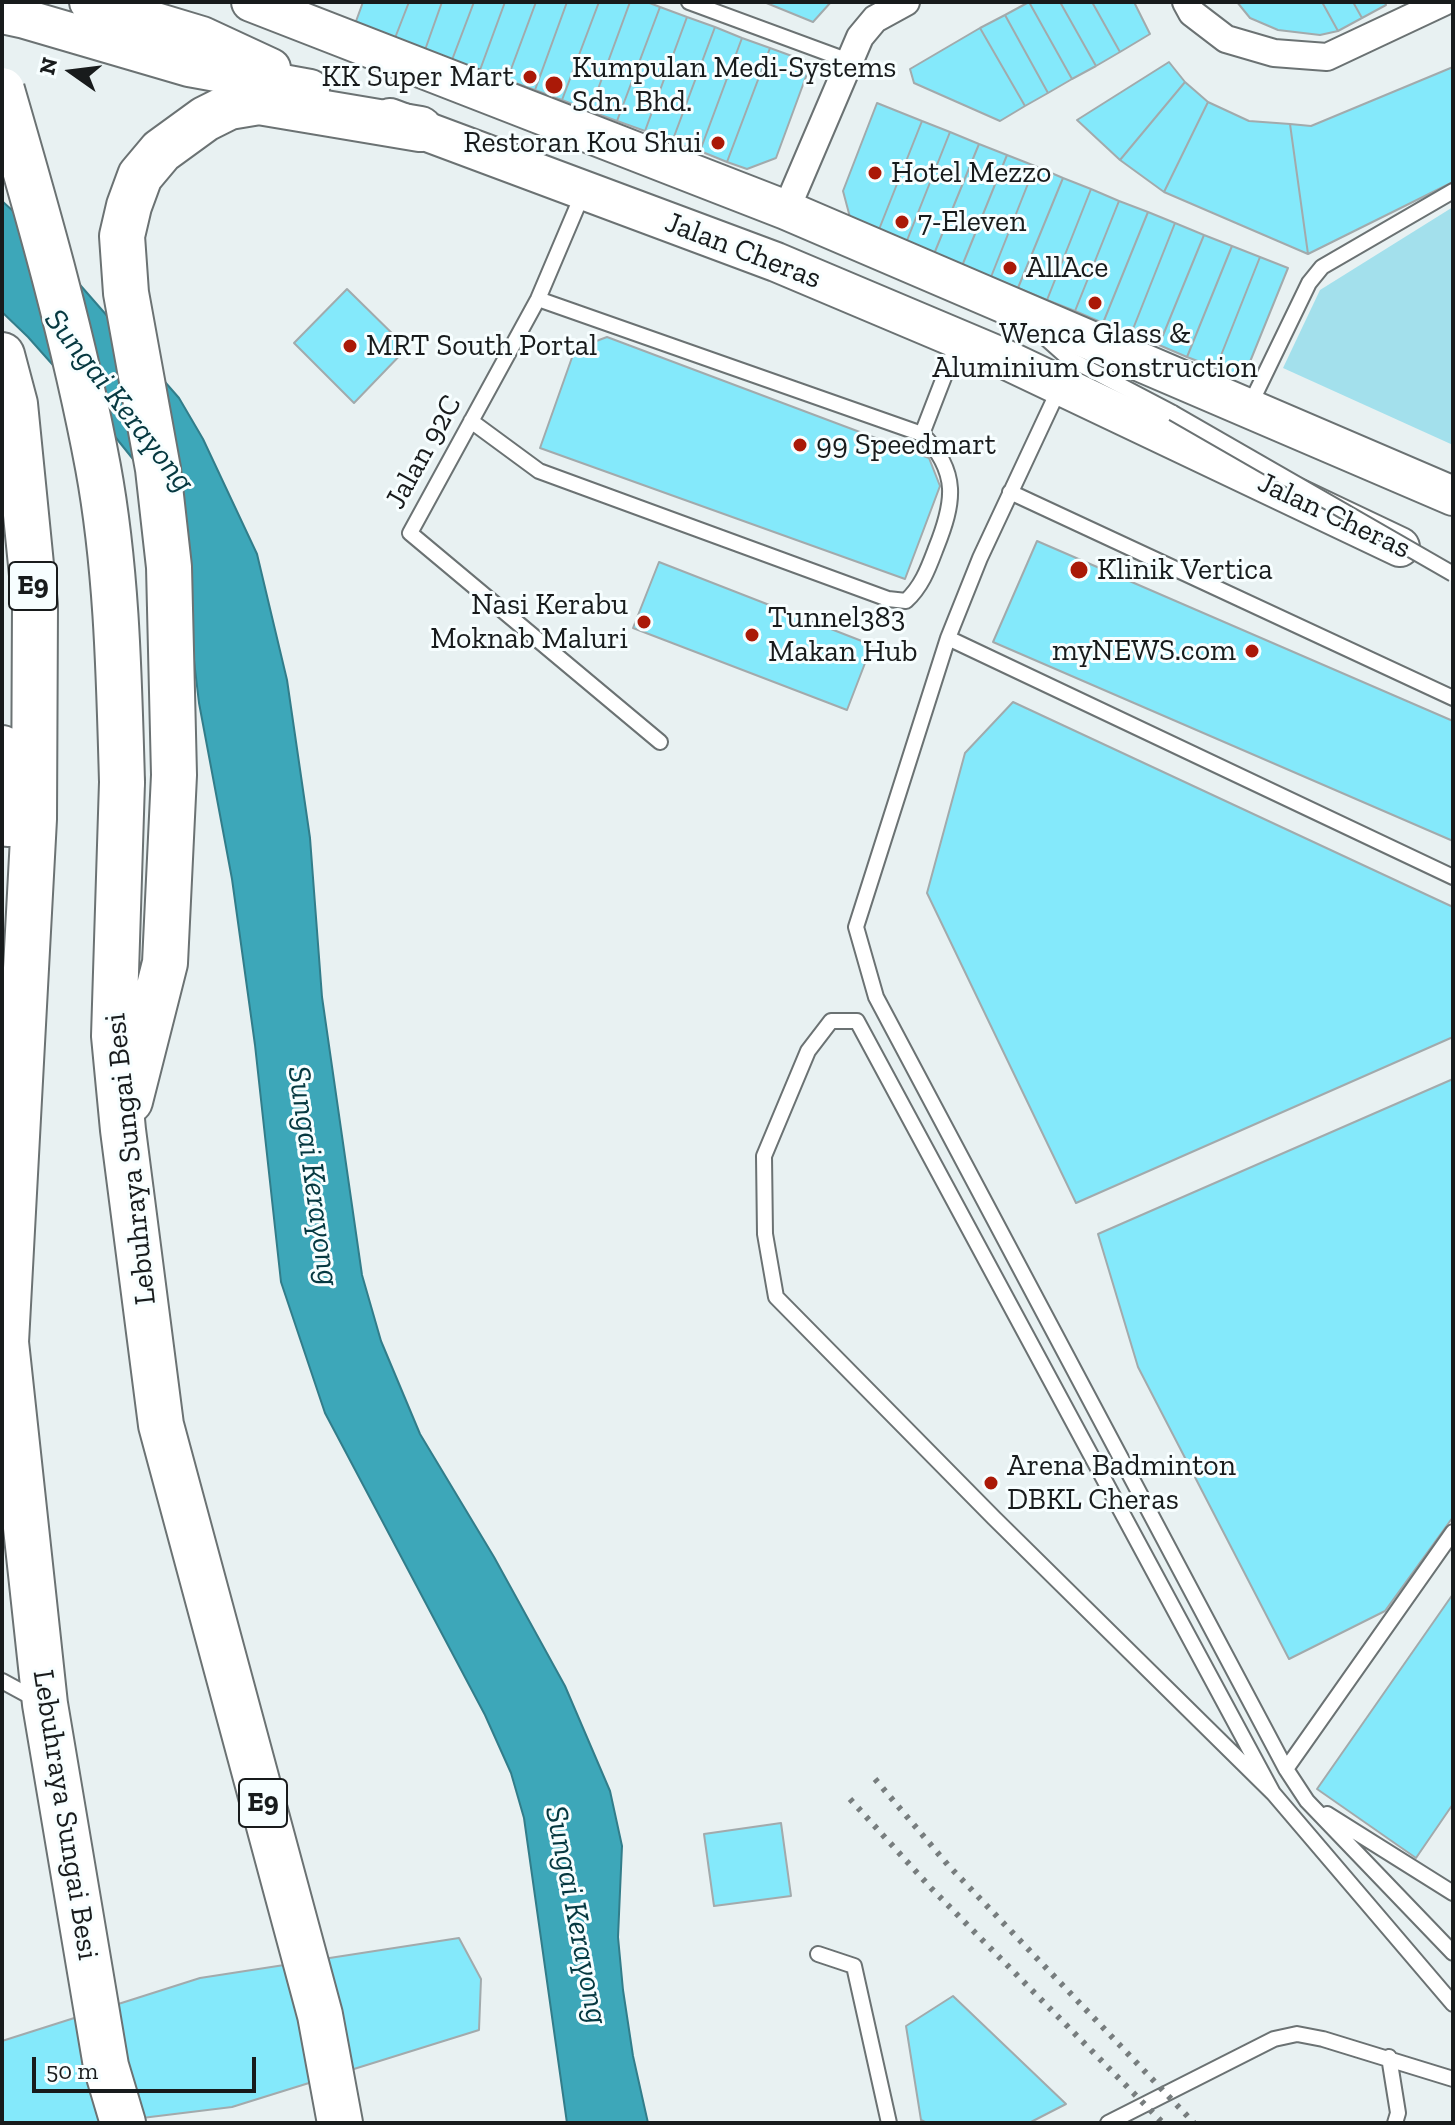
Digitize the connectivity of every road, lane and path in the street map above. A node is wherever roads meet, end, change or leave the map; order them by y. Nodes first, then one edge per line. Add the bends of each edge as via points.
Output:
1 (89, 2) edge
2 (251, 2) edge
3 (689, 2) edge
4 (906, 2) edge
5 (1186, 2) edge
6 (1444, 2) edge
7 (303, 12) edge
8 (2, 14) edge
9 (849, 61) junction
10 (2, 90) edge
11 (320, 91) junction
12 (420, 129) junction
13 (584, 190) junction
14 (1453, 191) edge
15 (786, 210) junction
16 (538, 299) junction
17 (1012, 306) junction
18 (959, 340) junction
19 (994, 354) junction
20 (2, 355) edge
21 (1060, 386) junction
22 (1249, 407) junction
23 (1173, 413) junction
24 (471, 421) junction
25 (922, 434) junction
26 (1010, 492) junction
27 (1453, 496) edge
28 (1453, 573) edge
29 (948, 638) junction
30 (1453, 698) edge
31 (660, 742) dead end
32 (2, 748) edge
33 (1453, 877) edge
34 (23, 1010) junction
35 (10, 1106) edge
36 (123, 1130) junction
37 (1453, 1532) edge
38 (2, 1681) edge
39 (45, 1704) junction
40 (1286, 1769) junction
41 (1273, 1793) junction
42 (1307, 1801) junction
43 (1453, 1893) edge
44 (1453, 1953) edge
45 (818, 1954) dead end
46 (1453, 2004) edge
47 (1389, 2057) junction
48 (1453, 2079) edge
49 (123, 2123) edge
50 (340, 2123) edge
51 (889, 2123) edge
52 (1108, 2123) edge
53 (1395, 2123) edge

1 - 11 main road via 202,36
2 - 7 main road, Jalan Cheras
3 - 9 lane
4 - 9 street via 875,19
5 - 6 street via 1192,13 1226,39 1274,53 1327,57
7 - 15 main road, Jalan Cheras
8 - 11 main road, Jalan Cheras via 189,67
9 - 15 street
10 - 36 highway, Lebuhraya Sungai Besi / E9, bridge via 56,275 98,469 117,629 122,782 114,1036
11 - 12 main road, Jalan Cheras
12 - 13 main road, Jalan Cheras
12 - 36 highway via 259,102 229,107 161,151 140,176 129,206 122,236 126,293 158,469 169,567 174,775 165,963
13 - 16 lane, Jalan 92C
13 - 18 main road, Jalan Cheras via 776,262
14 - 22 lane via 1322,267 1309,283
15 - 17 main road, Jalan Cheras
16 - 24 lane, Jalan 92C
16 - 25 lane
17 - 22 main road, Jalan Cheras
17 - 23 lane via 1068,358
18 - 19 main road, Jalan Cheras
18 - 25 lane
19 - 21 main road, Jalan Cheras
19 - 23 lane
20 - 34 highway, Lebuhraya Sungai Besi / E9 via 15,404 35,605 34,819
21 - 26 lane
21 - 28 main road, Jalan Cheras
22 - 27 main road, Jalan Cheras
23 - 28 lane, bridge
24 - 25 lane via 539,471 888,599 906,601 921,587 950,513 951,484 935,447
24 - 31 lane, Jalan 92C via 410,533
26 - 29 lane
26 - 30 lane
29 - 33 lane
29 - 40 lane via 856,927 876,997
32 - 34 highway
34 - 35 highway, Lebuhraya Sungai Besi / E9
35 - 39 highway, Lebuhraya Sungai Besi / E9 via 6,1342
36 - 50 highway, Lebuhraya Sungai Besi / E9 via 161,1425 320,2015
37 - 40 lane
38 - 39 lane
39 - 49 highway, Lebuhraya Sungai Besi / E9 via 106,2066
40 - 42 lane
41 - 41 lane via 857,1021 831,1021 808,1051 764,1156 765,1234 776,1297
41 - 46 lane
42 - 43 lane
42 - 44 lane
45 - 51 lane via 854,1966
47 - 48 lane
47 - 52 lane via 1297,2034 1274,2039
47 - 53 lane

